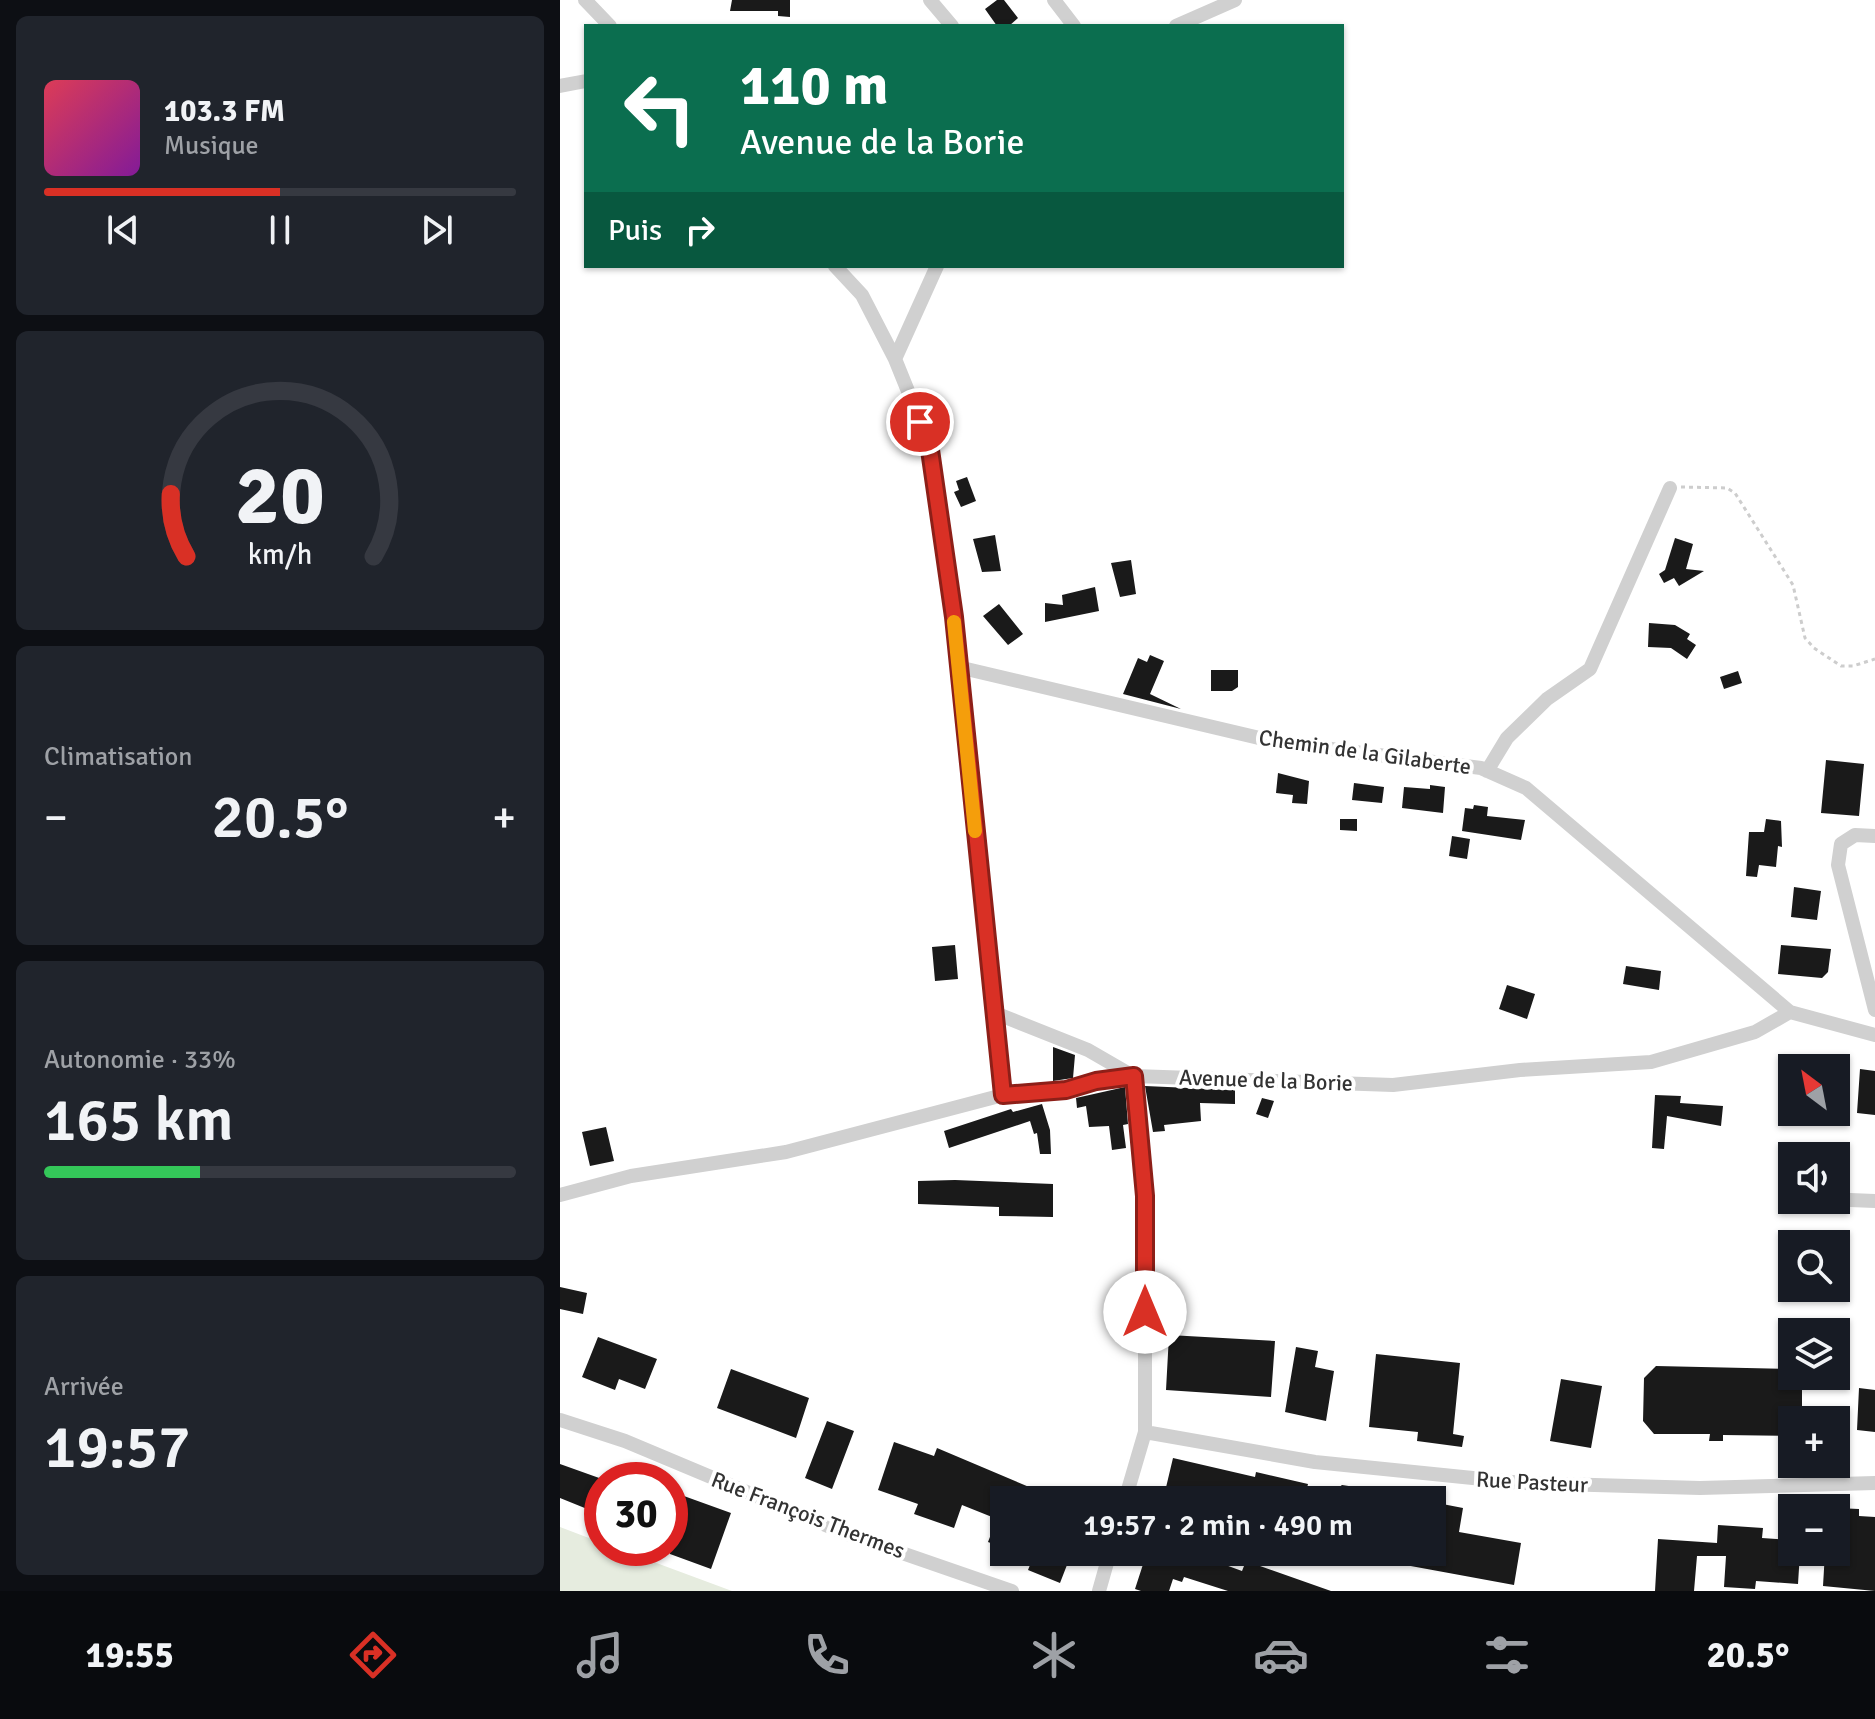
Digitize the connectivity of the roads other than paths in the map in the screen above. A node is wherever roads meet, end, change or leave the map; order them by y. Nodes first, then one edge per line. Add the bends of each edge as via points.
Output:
1 (585, 0) edge
2 (930, 0) edge
3 (1054, 0) edge
4 (1235, 0) edge
5 (608, 24) edge
6 (950, 24) edge
7 (1072, 24) edge
8 (1181, 24) edge
9 (584, 81) edge
10 (560, 86) edge
11 (837, 268) edge
12 (936, 268) edge
13 (895, 359) junction
14 (1670, 488) road end
15 (958, 667) junction
16 (1487, 771) junction
17 (1875, 836) edge
18 (1875, 1010) edge
19 (1790, 1012) junction
20 (995, 1013) junction
21 (1875, 1035) edge
22 (1134, 1076) junction
23 (1003, 1095) junction
24 (560, 1195) edge
25 (1850, 1200) dead end
26 (1875, 1201) edge
27 (560, 1420) edge
28 (1145, 1432) junction
29 (1875, 1483) edge
30 (1129, 1486) edge
31 (1106, 1566) edge
32 (1012, 1591) edge
33 (1099, 1591) edge

1 - 5 street
2 - 6 street
3 - 7 street
4 - 8 street
9 - 10 street
11 - 13 street via 862,295
12 - 13 street
13 - 15 street via 929,443
14 - 16 street via 1590,669 1547,699 1507,738
15 - 16 street, Chemin de la Gilaberte via 1276,742
15 - 20 street
16 - 19 street, Chemin de la Gilaberte via 1526,788
17 - 18 street via 1855,835 1841,844 1838,865
19 - 21 street
19 - 22 street, Avenue de la Borie via 1755,1032 1651,1062 1393,1085
20 - 22 street via 1088,1050
20 - 23 street
22 - 23 street, Avenue de la Borie via 1066,1090
22 - 28 street via 1145,1196
23 - 24 street, Avenue de la Borie via 786,1152 631,1176
25 - 26 street
27 - 32 street, Rue François Thermes via 625,1441 847,1534
28 - 29 street, Rue Pasteur via 1315,1462 1522,1483 1700,1488
28 - 30 street
31 - 33 street

